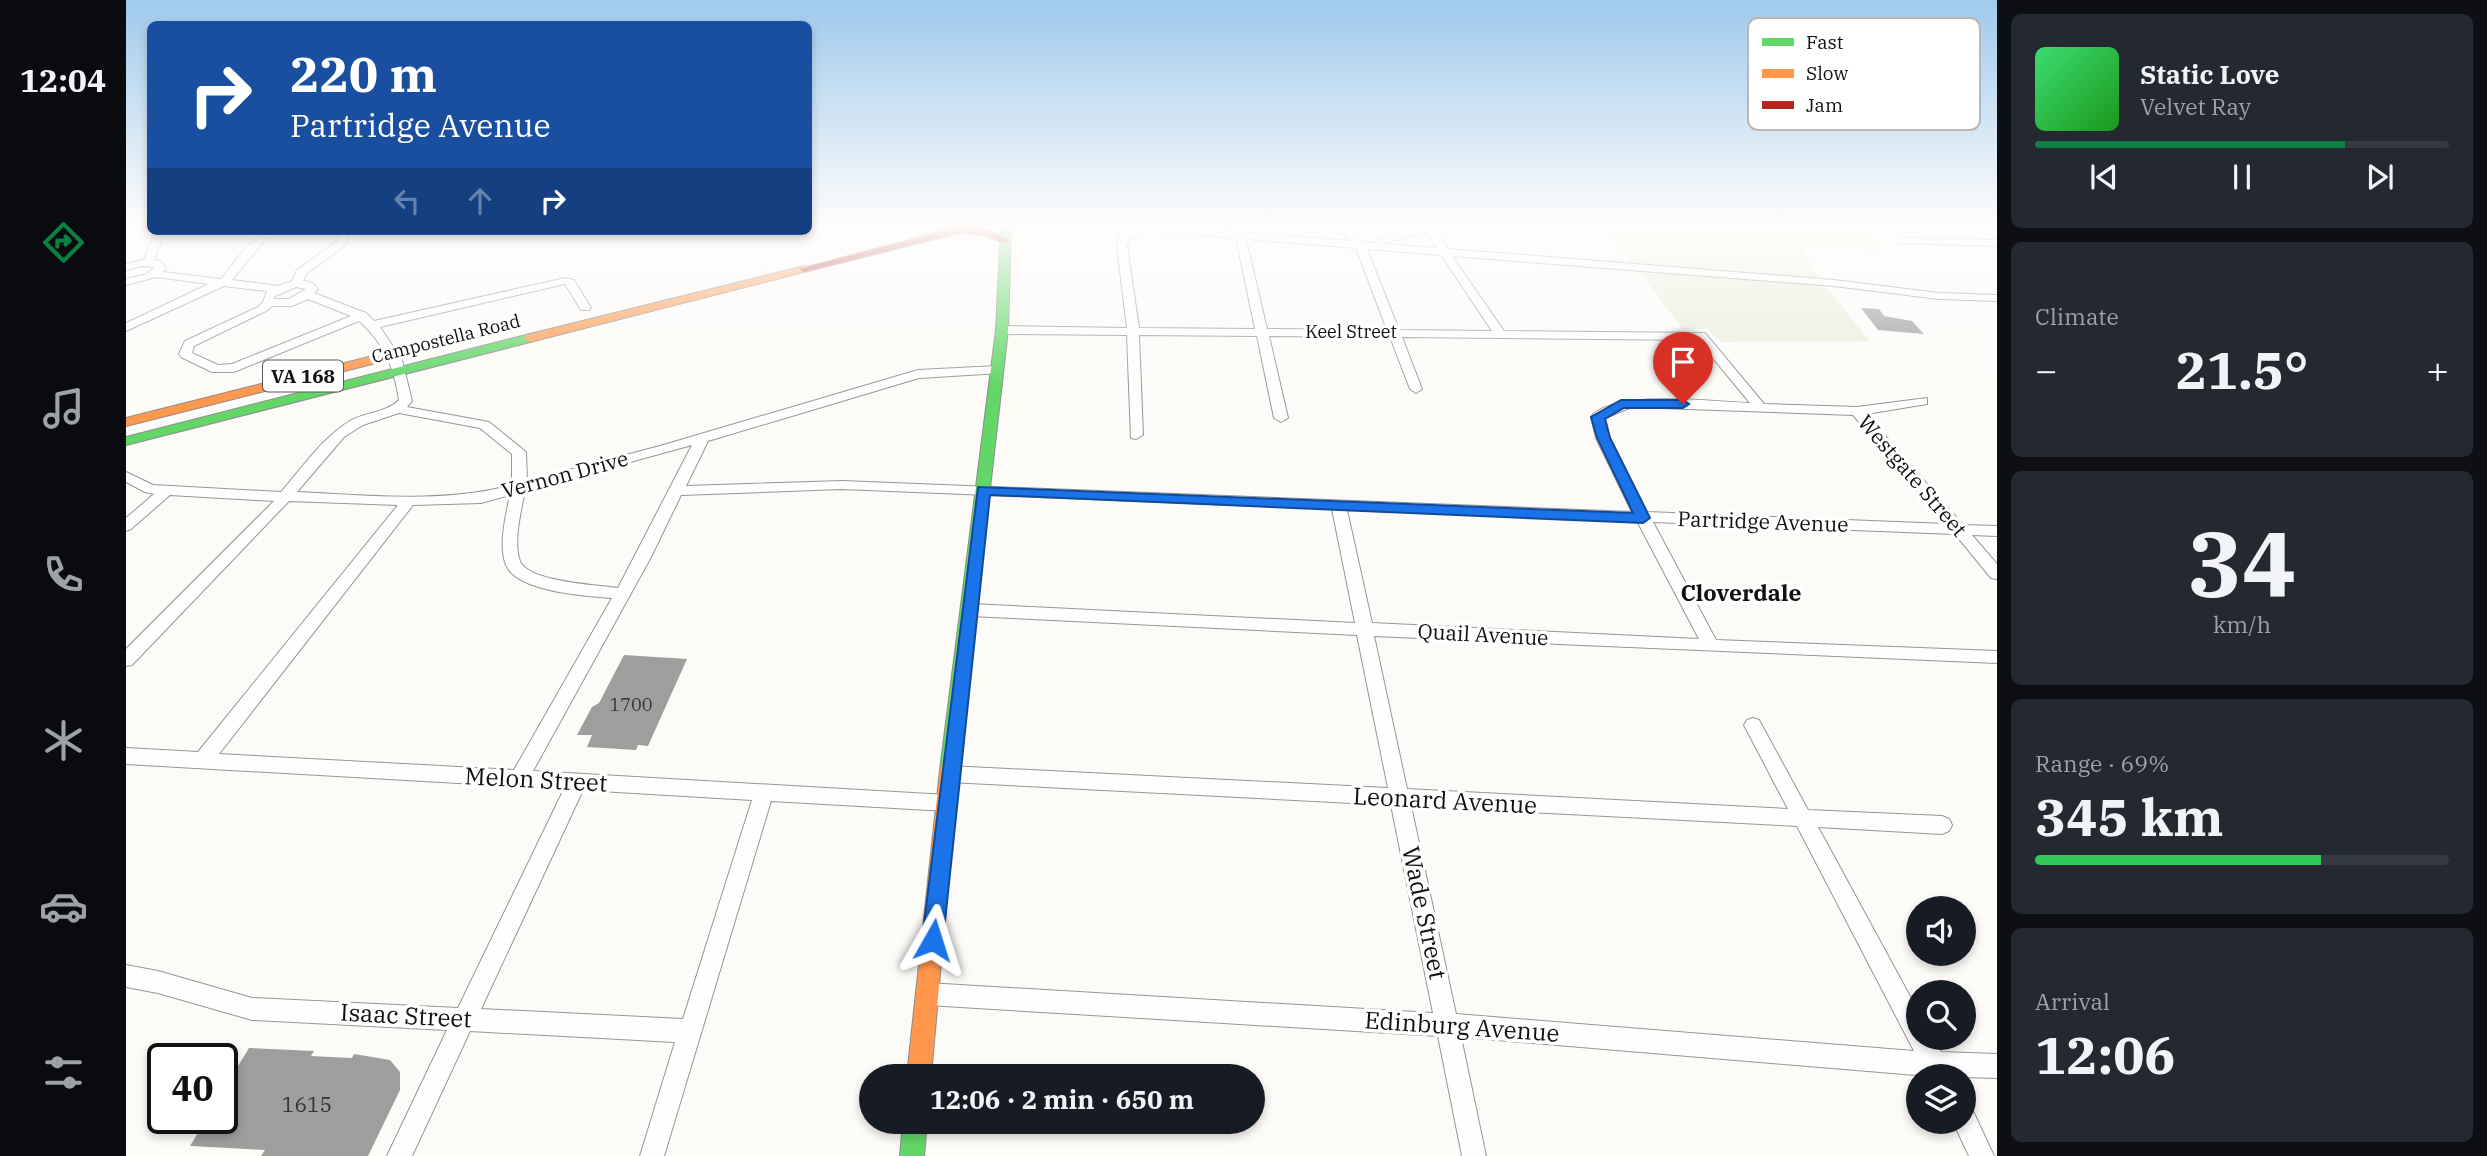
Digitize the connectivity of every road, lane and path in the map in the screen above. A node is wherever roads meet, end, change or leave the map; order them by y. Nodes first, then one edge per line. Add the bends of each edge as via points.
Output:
1 (204, 279) edge
2 (297, 279) edge
3 (706, 279) edge
4 (767, 279) edge
5 (1004, 279) edge
6 (1126, 279) edge
7 (1251, 279) edge
8 (1374, 279) edge
9 (1462, 279) edge
10 (1784, 279) edge
11 (225, 281) junction
12 (296, 284) junction
13 (277, 289) junction
14 (308, 295) junction
15 (1997, 298) edge
16 (270, 302) junction
17 (585, 308) junction
18 (362, 315) junction
19 (547, 317) dead end
20 (374, 325) junction
21 (126, 327) edge
22 (1002, 330) junction
23 (1133, 330) junction
24 (1264, 331) junction
25 (484, 332) dead end
26 (1396, 332) junction
27 (1500, 333) junction
28 (392, 354) junction
29 (997, 370) junction
30 (397, 371) junction
31 (1416, 390) dead end
32 (1922, 401) dead end
33 (1759, 406) junction
34 (398, 409) junction
35 (1857, 411) junction
36 (1282, 418) dead end
37 (126, 422) edge
38 (1136, 435) dead end
39 (703, 437) junction
40 (126, 442) edge
41 (126, 476) edge
42 (518, 489) junction
43 (983, 490) junction
44 (166, 491) junction
45 (678, 491) junction
46 (285, 497) junction
47 (409, 502) junction
48 (1339, 506) junction
49 (1643, 518) junction
50 (126, 526) edge
51 (1959, 529) junction
52 (1997, 531) edge
53 (1997, 574) edge
54 (622, 594) junction
55 (970, 610) junction
56 (1364, 629) junction
57 (1711, 646) junction
58 (1997, 657) edge
59 (126, 660) edge
60 (1753, 725) dead end
61 (126, 756) edge
62 (203, 760) junction
63 (950, 774) junction
64 (520, 779) junction
65 (577, 782) junction
66 (763, 794) junction
67 (1401, 799) junction
68 (947, 803) junction
69 (1803, 820) junction
70 (1941, 825) dead end
71 (126, 976) edge
72 (927, 994) junction
73 (1906, 1012) edge
74 (464, 1018) junction
75 (1448, 1026) junction
76 (691, 1031) junction
77 (920, 1064) edge
78 (1997, 1066) edge
79 (1906, 1067) edge
80 (1976, 1067) edge
81 (914, 1134) edge
82 (1971, 1134) edge
83 (400, 1156) edge
84 (652, 1156) edge
85 (912, 1156) edge
86 (1474, 1156) edge
87 (1982, 1156) edge

1 - 11 street
2 - 12 street
3 - 17 main road, Campostella Road
4 - 30 main road, Campostella Road / VA 168
5 - 22 main road
6 - 23 street
7 - 24 street
8 - 26 street
9 - 27 street
10 - 15 street
11 - 13 street
11 - 21 street
12 - 13 street
12 - 14 street via 311,286
13 - 16 street via 267,297
14 - 16 street via 288,303
14 - 18 street via 336,301
16 - 18 street via 189,344 183,352 216,369 234,368
17 - 19 main road, Campostella Road
17 - 20 street via 565,281
18 - 20 street
20 - 28 street
22 - 23 street, Keel Street
22 - 29 main road
23 - 24 street, Keel Street
23 - 38 street
24 - 26 street, Keel Street
24 - 36 street
25 - 28 main road, Campostella Road / VA 168
26 - 27 street, Keel Street
26 - 31 street
27 - 33 street, Keel Street via 1701,336
28 - 30 street
28 - 37 main road, Campostella Road / VA 168
29 - 39 street, Vernon Drive via 918,374
29 - 43 main road
30 - 34 street via 406,401
30 - 40 main road, Campostella Road / VA 168
32 - 35 street
33 - 35 street, Westgate Street
33 - 49 street, Westgate Street via 1631,403 1603,412 1598,417 1599,427
34 - 42 street via 484,425 519,452
34 - 46 street via 358,422 340,434
35 - 51 street, Westgate Street
39 - 42 street, Vernon Drive
39 - 45 street
41 - 44 street, Vernon Drive via 139,485
42 - 47 street, Vernon Drive via 481,498
42 - 54 street via 512,560 517,572 531,579
43 - 45 street, Partridge Avenue via 842,485
43 - 48 street, Partridge Avenue
43 - 55 main road
44 - 46 street, Vernon Drive
44 - 50 street
45 - 54 street
46 - 47 street, Vernon Drive
46 - 59 street
47 - 62 street
48 - 49 street, Partridge Avenue
48 - 56 street, Wade Street
49 - 51 street, Partridge Avenue
49 - 57 street
51 - 52 street, Partridge Avenue
51 - 53 street, Westgate Street
54 - 64 street
55 - 56 street, Quail Avenue
55 - 63 main road
56 - 57 street, Quail Avenue
56 - 67 street, Wade Street
57 - 58 street, Quail Avenue
60 - 69 street
61 - 62 street, Melon Street
62 - 64 street, Melon Street
63 - 67 street, Leonard Avenue
63 - 68 main road
64 - 65 street, Melon Street
65 - 66 street, Melon Street
65 - 74 street
66 - 68 street, Melon Street
66 - 76 street
67 - 69 street, Leonard Avenue
67 - 75 street, Wade Street
68 - 72 main road
69 - 70 street, Leonard Avenue
69 - 73 street
71 - 74 street, Isaac Street via 159,981 213,1001 252,1009
72 - 75 street, Edinburg Avenue
72 - 77 main road
74 - 76 street, Isaac Street
74 - 83 street
75 - 79 street, Edinburg Avenue
75 - 86 street, Wade Street
76 - 84 street
78 - 80 street, Edinburg Avenue
81 - 85 main road
82 - 87 street

